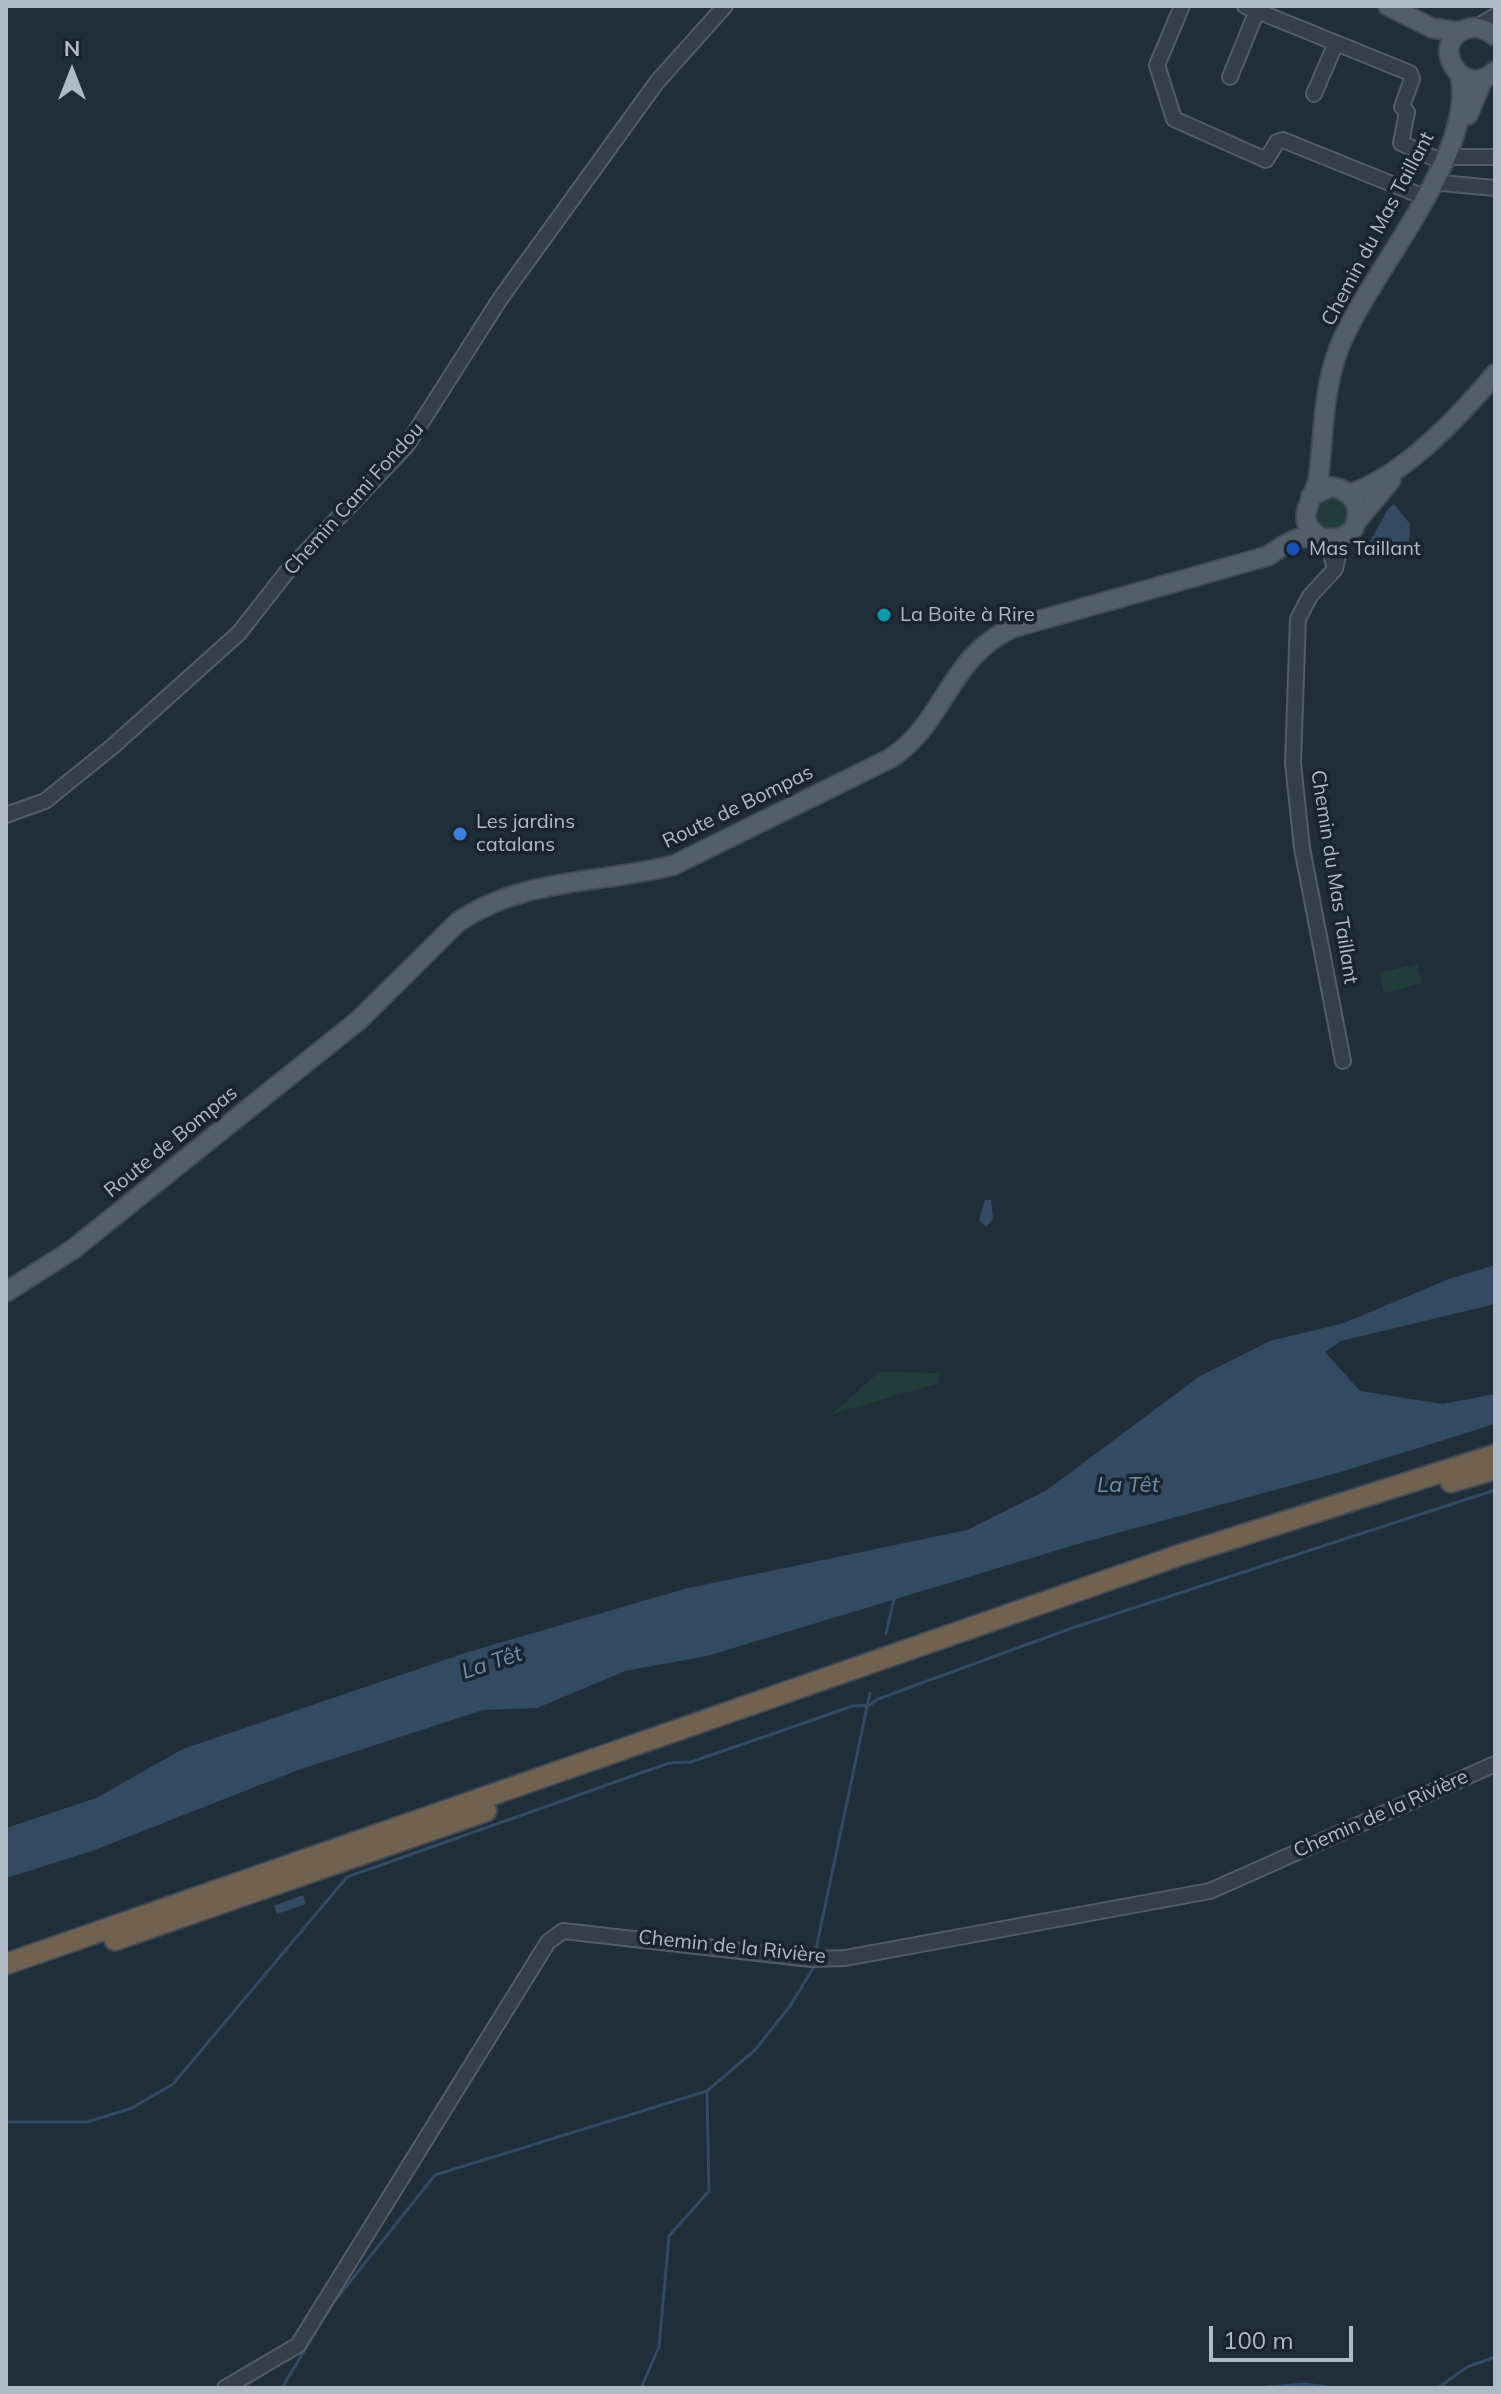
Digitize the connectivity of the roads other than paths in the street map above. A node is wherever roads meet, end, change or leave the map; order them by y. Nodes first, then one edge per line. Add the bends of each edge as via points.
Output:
1 (725, 6) edge
2 (1182, 6) edge
3 (1388, 6) edge
4 (1251, 8) edge
5 (1495, 16) edge
6 (1432, 28) junction
7 (1468, 29) junction
8 (1495, 36) edge
9 (1336, 43) junction
10 (1448, 53) junction
11 (1491, 75) edge
12 (1460, 76) junction
13 (1230, 77) dead end
14 (1314, 94) dead end
15 (1495, 157) edge
16 (1449, 160) junction
17 (1441, 183) junction
18 (1495, 188) edge
19 (1424, 197) junction
20 (1495, 374) edge
21 (1400, 468) junction
22 (1344, 491) junction
23 (1308, 504) junction
24 (1357, 521) junction
25 (1330, 538) junction
26 (1222, 569) junction
27 (6, 815) edge
28 (1343, 1061) dead end
29 (6, 1292) edge
30 (1495, 1455) edge
31 (1495, 1469) edge
32 (1495, 1764) edge
33 (6, 1964) edge
34 (6, 1978) edge
35 (225, 2388) edge

1 - 27 street, Chemin Cami Fondou via 657,82 500,299 407,445 286,573 239,633 45,801
2 - 19 street via 1157,65 1174,119 1266,160 1283,140
3 - 6 main road
4 - 9 street
4 - 13 street
5 - 7 street
6 - 7 main road
6 - 10 main road
7 - 8 main road
7 - 10 main road
9 - 14 street
9 - 16 street via 1410,73 1401,143
10 - 12 main road
11 - 12 main road
11 - 16 main road, Chemin du Mas Taillant
12 - 16 main road, Chemin du Mas Taillant via 1462,108
15 - 16 street
16 - 17 main road, Chemin du Mas Taillant
16 - 19 main road, Chemin du Mas Taillant
17 - 18 street
17 - 22 main road, Chemin du Mas Taillant via 1364,316 1342,367 1329,448
19 - 23 main road, Chemin du Mas Taillant via 1339,348 1327,389 1319,476
20 - 21 main road
21 - 22 main road via 1371,487
21 - 24 main road
22 - 23 main road via 1324,488
22 - 24 main road via 1357,506
23 - 25 main road via 1308,527
23 - 26 main road via 1294,527 1277,540
24 - 25 main road
25 - 26 main road via 1295,539 1268,556
25 - 28 street, Chemin du Mas Taillant via 1335,569 1310,596 1298,619 1293,763 1302,848
26 - 29 main road, Route de Bompas via 1012,628 987,640 969,657 911,745 674,865 546,885 475,911 359,1020 72,1250
30 - 33 highway via 1180,1555
31 - 34 highway via 1185,1567
32 - 35 street, Chemin de la Rivière via 1210,1891 845,1958 811,1959 563,1931 548,1942 298,2345

